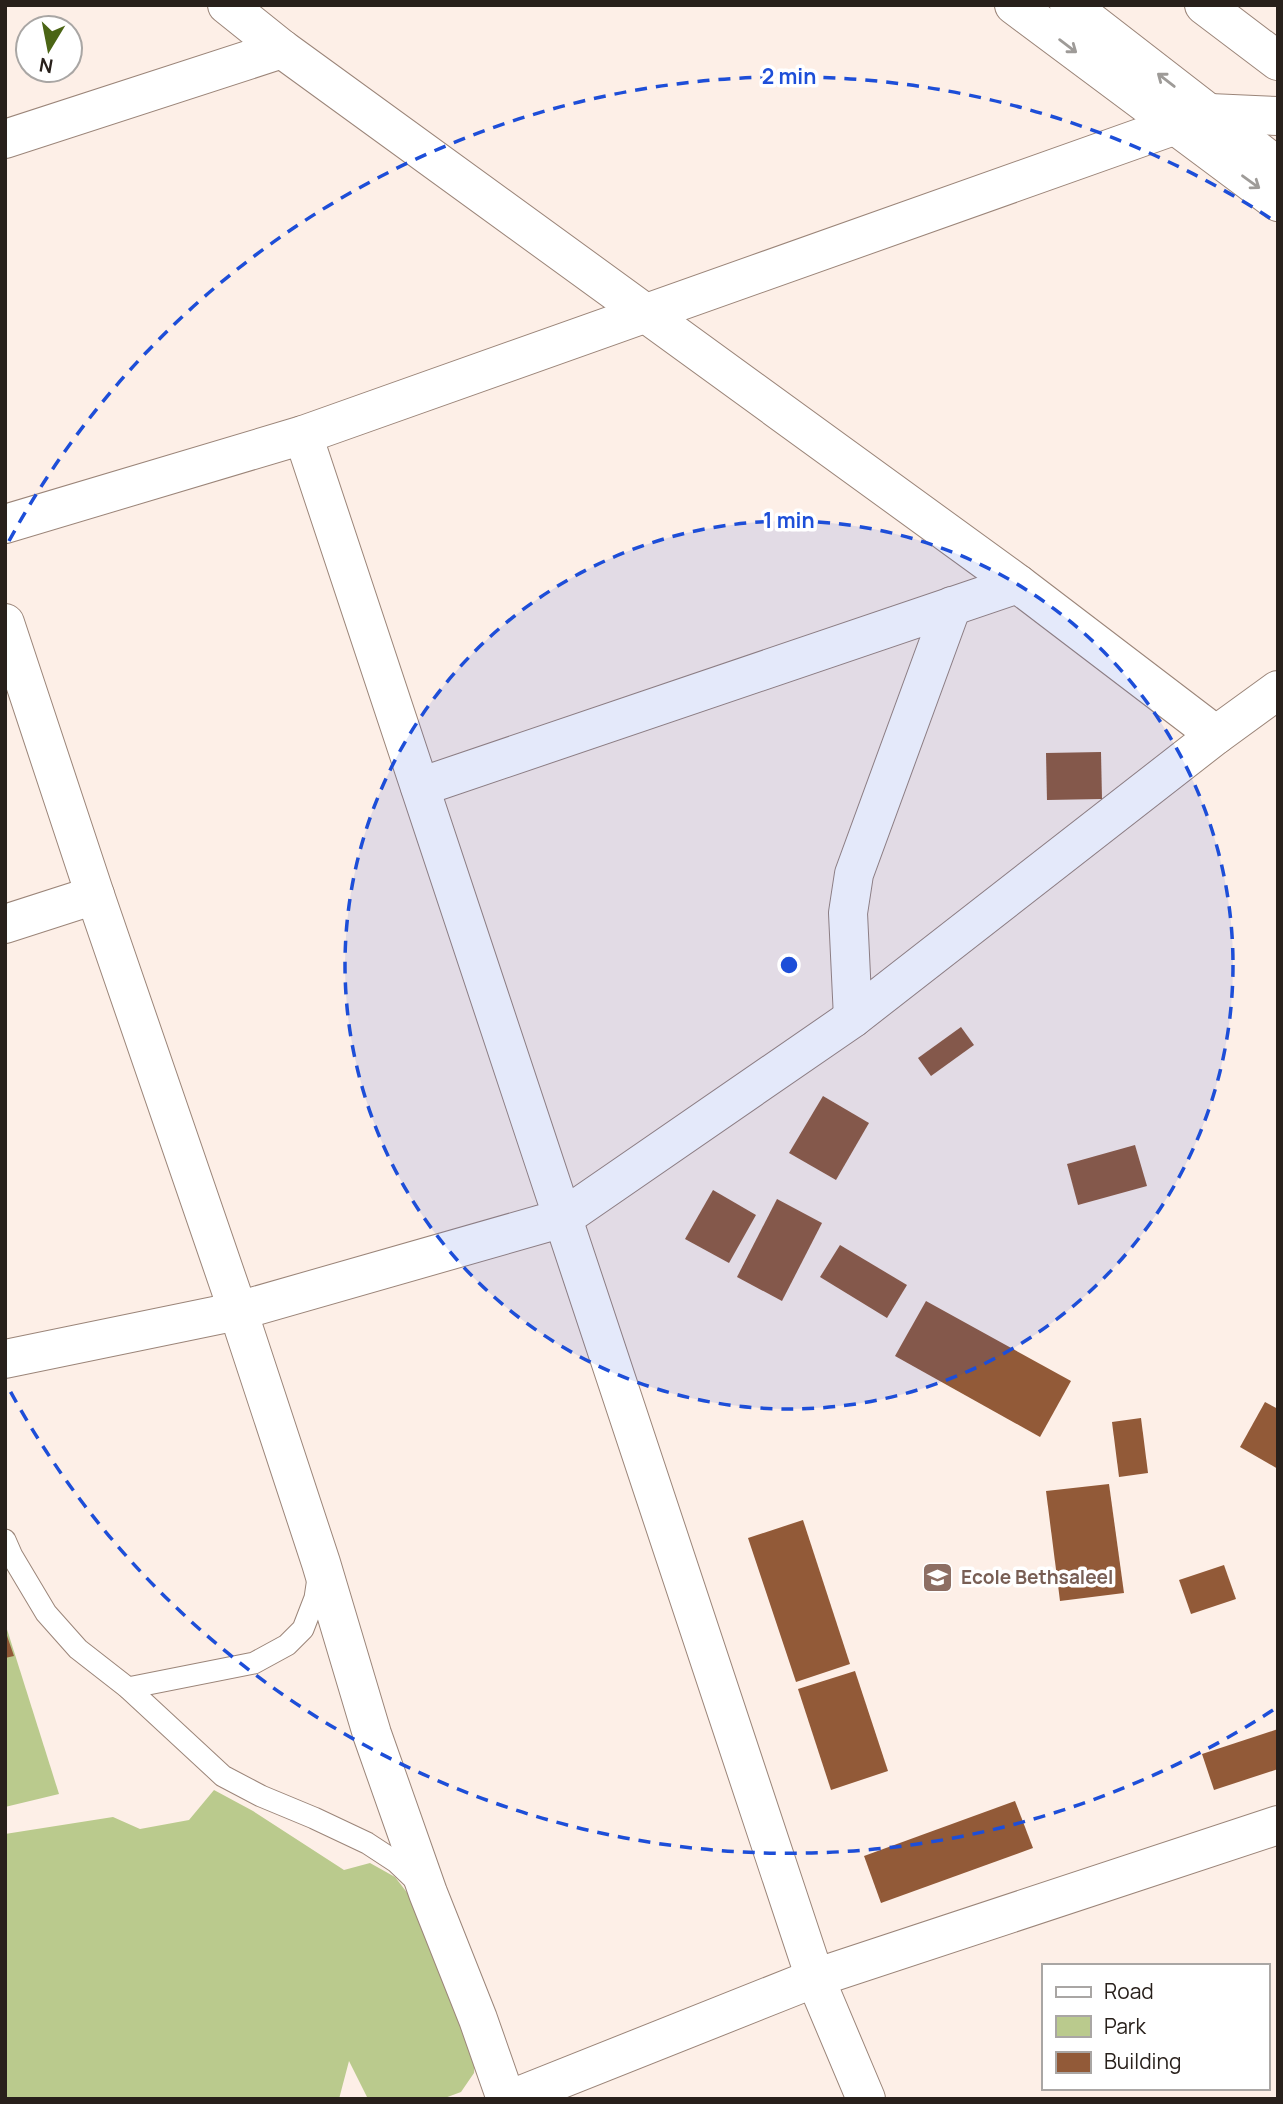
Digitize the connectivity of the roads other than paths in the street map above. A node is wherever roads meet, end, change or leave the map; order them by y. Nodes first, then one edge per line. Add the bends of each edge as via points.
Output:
1 (227, 5) edge
2 (1014, 5) edge
3 (1069, 5) edge
4 (1204, 5) edge
5 (282, 49) junction
6 (1278, 61) edge
7 (1210, 113) junction
8 (1278, 116) edge
9 (1175, 126) junction
10 (5, 139) edge
11 (1278, 167) edge
12 (1278, 202) edge
13 (644, 313) junction
14 (303, 435) junction
15 (5, 524) edge
16 (1018, 584) junction
17 (952, 606) junction
18 (5, 623) edge
19 (1278, 690) edge
20 (1216, 735) junction
21 (420, 787) junction
22 (95, 895) junction
23 (5, 925) edge
24 (853, 1018) junction
25 (563, 1218) junction
26 (238, 1311) junction
27 (5, 1359) edge
28 (5, 1540) edge
29 (321, 1563) junction
30 (128, 1688) junction
31 (1278, 1825) edge
32 (428, 1893) junction
33 (815, 1978) junction
34 (509, 2099) edge
35 (866, 2099) edge

1 - 5 street
2 -> 9 street
7 -> 3 street
4 - 6 street
5 - 10 street
5 - 13 street
7 - 8 street
7 - 9 street
7 - 11 street
9 -> 12 street
9 - 13 street
13 - 14 street
13 - 16 street
14 - 15 street
14 - 21 street
16 - 17 street
16 - 20 street
17 - 21 street
17 - 24 street via 854,874 848,913
18 - 22 street
19 - 20 street
20 - 24 street
21 - 25 street
22 - 23 street
22 - 26 street
24 - 25 street
25 - 26 street
25 - 33 street
26 - 27 street
26 - 29 street
28 - 30 lane via 46,1613 78,1649
29 - 30 lane via 303,1629 287,1645 254,1662
29 - 32 street via 372,1734
30 - 32 lane via 223,1776 367,1843 396,1862
31 - 33 street
32 - 34 street
33 - 34 street
33 - 35 street

